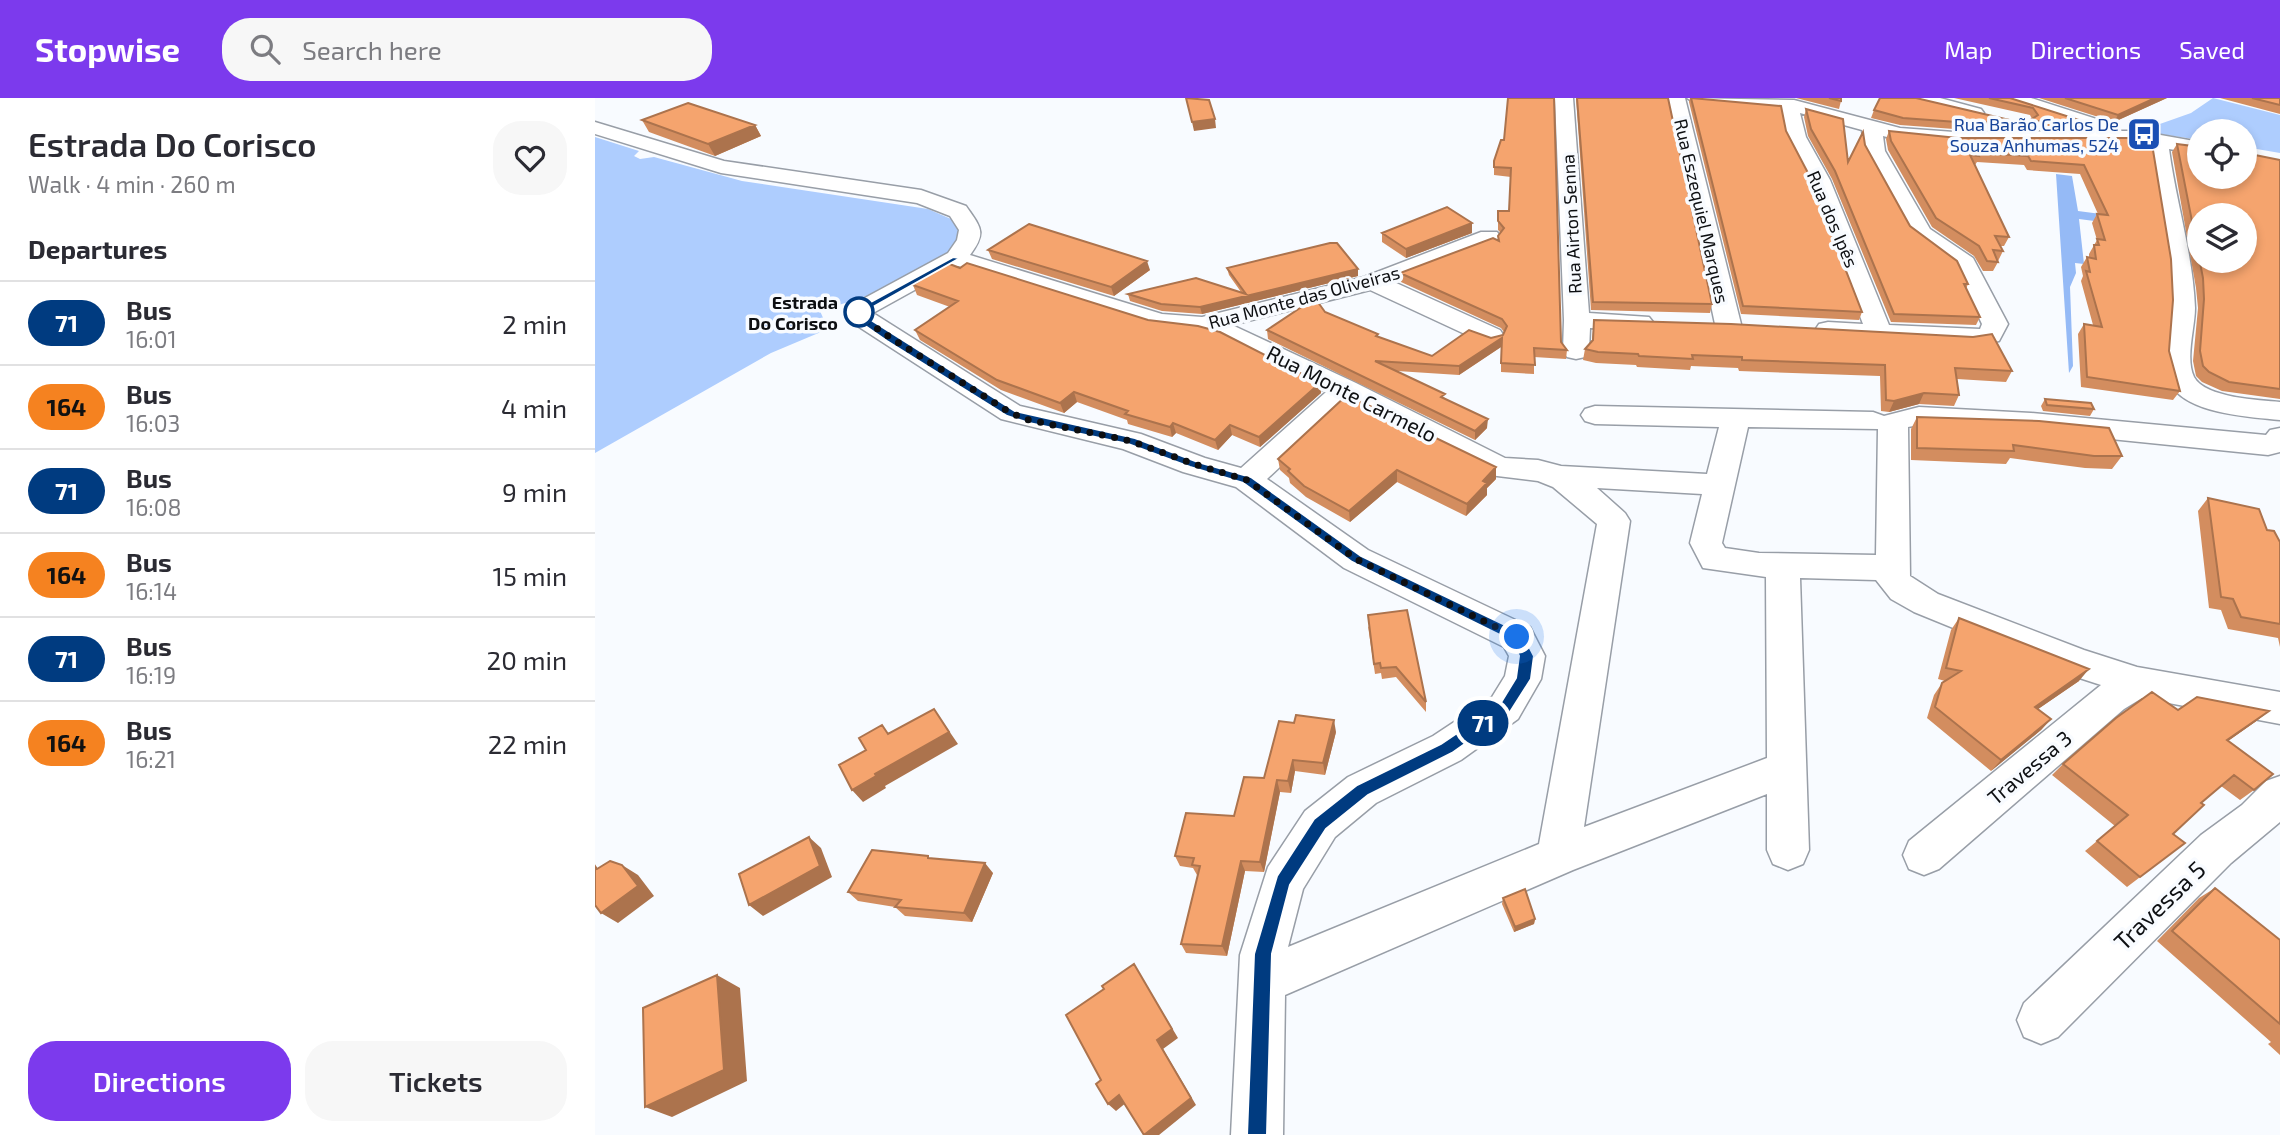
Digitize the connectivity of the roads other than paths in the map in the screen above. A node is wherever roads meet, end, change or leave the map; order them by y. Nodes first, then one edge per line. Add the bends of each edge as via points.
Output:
1 (1564, 98) edge
2 (1676, 98) edge
3 (1696, 98) edge
4 (1918, 98) edge
5 (2011, 98) edge
6 (1791, 106) junction
7 (2099, 126) junction
8 (595, 128) edge
9 (1872, 128) junction
10 (2148, 139) junction
11 (2187, 146) edge
12 (1489, 237) edge
13 (956, 258) junction
14 (1373, 282) junction
15 (1577, 320) junction
16 (1662, 323) edge
17 (1702, 324) edge
18 (1202, 325) junction
19 (1804, 329) edge
20 (1879, 332) junction
21 (1492, 336) edge
22 (1576, 351) dead end
23 (1346, 389) junction
24 (2280, 411) edge
25 (1595, 415) dead end
26 (1736, 418) junction
27 (1873, 421) dead end
28 (2280, 437) edge
29 (1563, 476) junction
30 (1247, 480) junction
31 (1719, 485) junction
32 (1783, 565) junction
33 (1893, 568) junction
34 (2137, 681) junction
35 (2280, 708) edge
36 (1787, 768) junction
37 (2280, 794) edge
38 (1788, 850) dead end
39 (1924, 855) dead end
40 (1558, 856) junction
41 (1262, 981) junction
42 (2041, 1020) dead end
43 (1257, 1135) edge

1 - 15 street, Rua Airton Senna
2 - 17 street, Rua Eszequiel Marques via 1741,325
3 - 6 street
4 - 7 street via 2030,124
5 - 7 street
6 - 9 street
6 - 20 street, Rua dos Ipês via 1796,136 1819,180
7 - 10 street
8 - 13 street via 721,167 941,202 958,211 970,230 969,240
9 - 10 street via 1954,138
9 - 20 street via 1875,150 1921,233 1958,257 1972,275 1995,324 1990,335 1969,337
10 - 11 street
10 - 24 street via 2173,229 2182,308 2180,377 2192,391 2215,401
12 - 14 street, Rua Monte das Oliveiras
13 - 18 street, Rua Monte das Oliveiras via 1160,322
13 - 30 street via 859,311 891,338 1011,413 1131,441
14 - 18 street, Rua Monte das Oliveiras
14 - 21 street
15 - 16 street
15 - 22 street, Rua Airton Senna
18 - 23 street, Rua Monte Carmelo via 1232,332
19 - 20 street
23 - 29 street, Rua Monte Carmelo via 1500,468 1534,468
23 - 30 street
25 - 26 street
26 - 27 street
26 - 31 street
28 - 33 street via 2268,445 2031,422 1897,419 1893,423
29 - 31 street
29 - 40 street via 1614,521
30 - 41 street via 1356,559 1517,637 1527,656 1523,679 1505,708 1447,748 1362,790 1320,824 1283,882 1263,954
31 - 32 street via 1706,543 1715,559
32 - 33 street
32 - 36 street
33 - 34 street via 1893,580 1926,603 2074,662
34 - 35 street
34 - 39 street, Travessa 3
36 - 38 street
36 - 40 street
37 - 42 street, Travessa 5 via 2216,849
40 - 41 street
41 - 43 street

